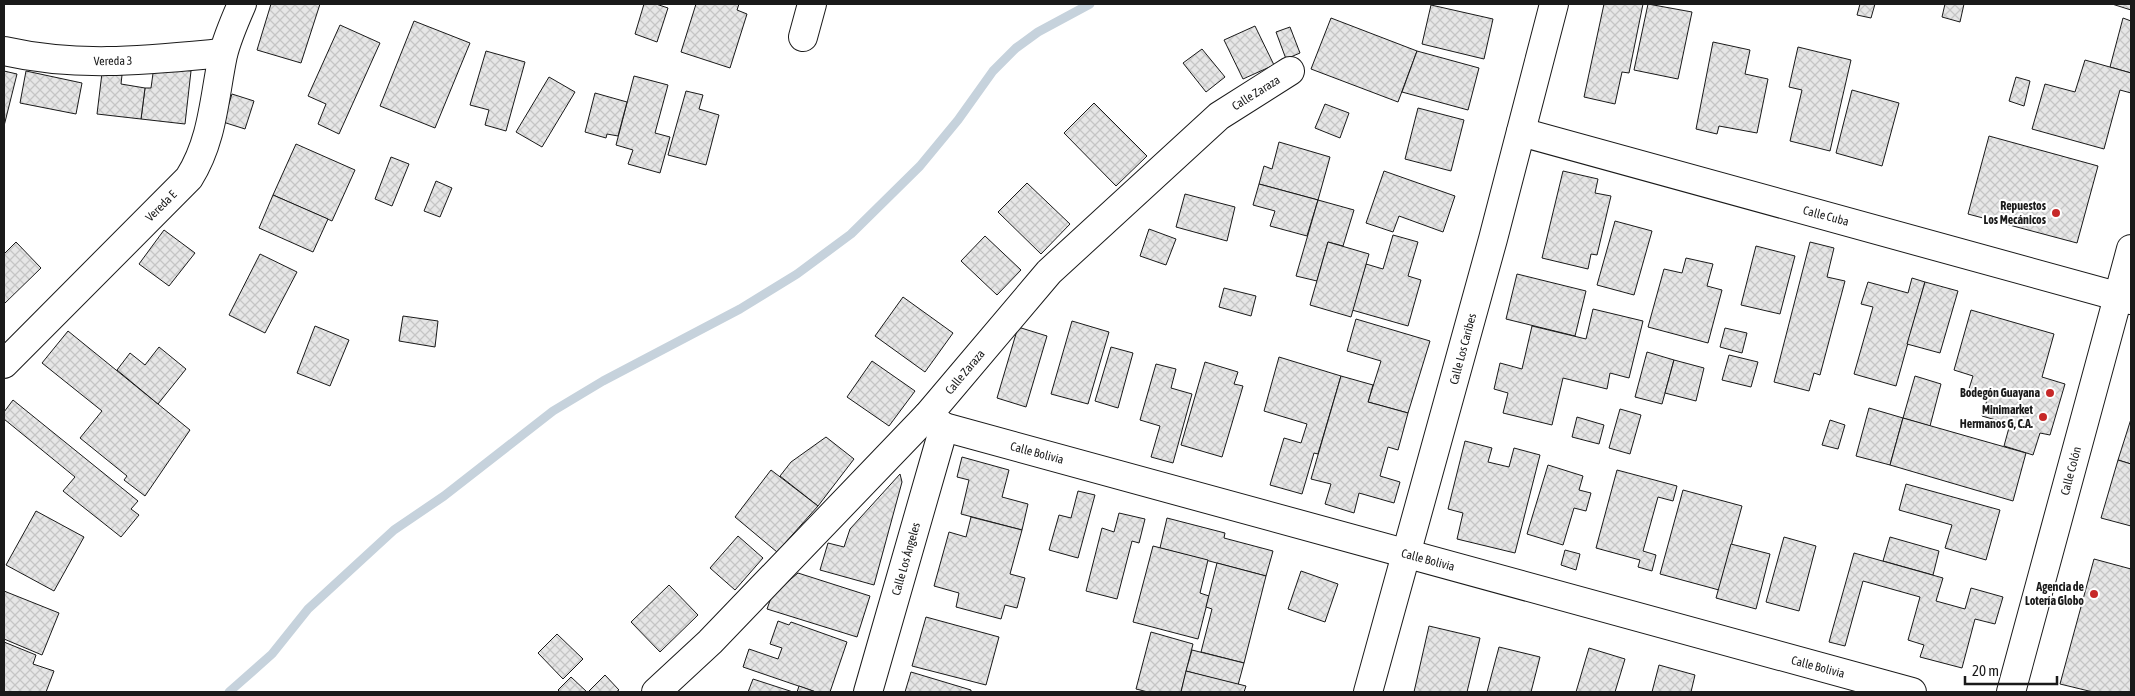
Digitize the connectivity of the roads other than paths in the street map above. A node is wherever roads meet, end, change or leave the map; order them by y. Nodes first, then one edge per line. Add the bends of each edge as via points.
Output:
1 (242, 4) edge
2 (812, 4) edge
3 (1554, 4) edge
4 (803, 37) dead end
5 (4, 51) edge
6 (223, 53) junction
7 (1290, 71) dead end
8 (1521, 132) junction
9 (2131, 249) edge
10 (2125, 298) edge
11 (4, 364) edge
12 (936, 421) junction
13 (1406, 554) junction
14 (656, 692) edge
15 (868, 692) edge
16 (1368, 692) edge
17 (1912, 692) edge
18 (2012, 692) edge

1 - 6 street, Vereda E
2 - 4 street
3 - 8 street, Calle Los Caribes
5 - 6 street, Vereda 3 via 68,61 126,62
6 - 11 street, Vereda E via 209,133 201,160 189,178
7 - 12 street, Calle Zaraza via 1219,116 1049,272
8 - 10 street, Calle Cuba
8 - 13 street, Calle Los Caribes
9 - 10 street, Calle Colón
10 - 18 street, Calle Colón
12 - 13 street, Calle Bolivia
12 - 14 street, Calle Zaraza
12 - 15 street, Calle Los Ángeles
13 - 16 street, Calle Los Caribes
13 - 17 street, Calle Bolivia

